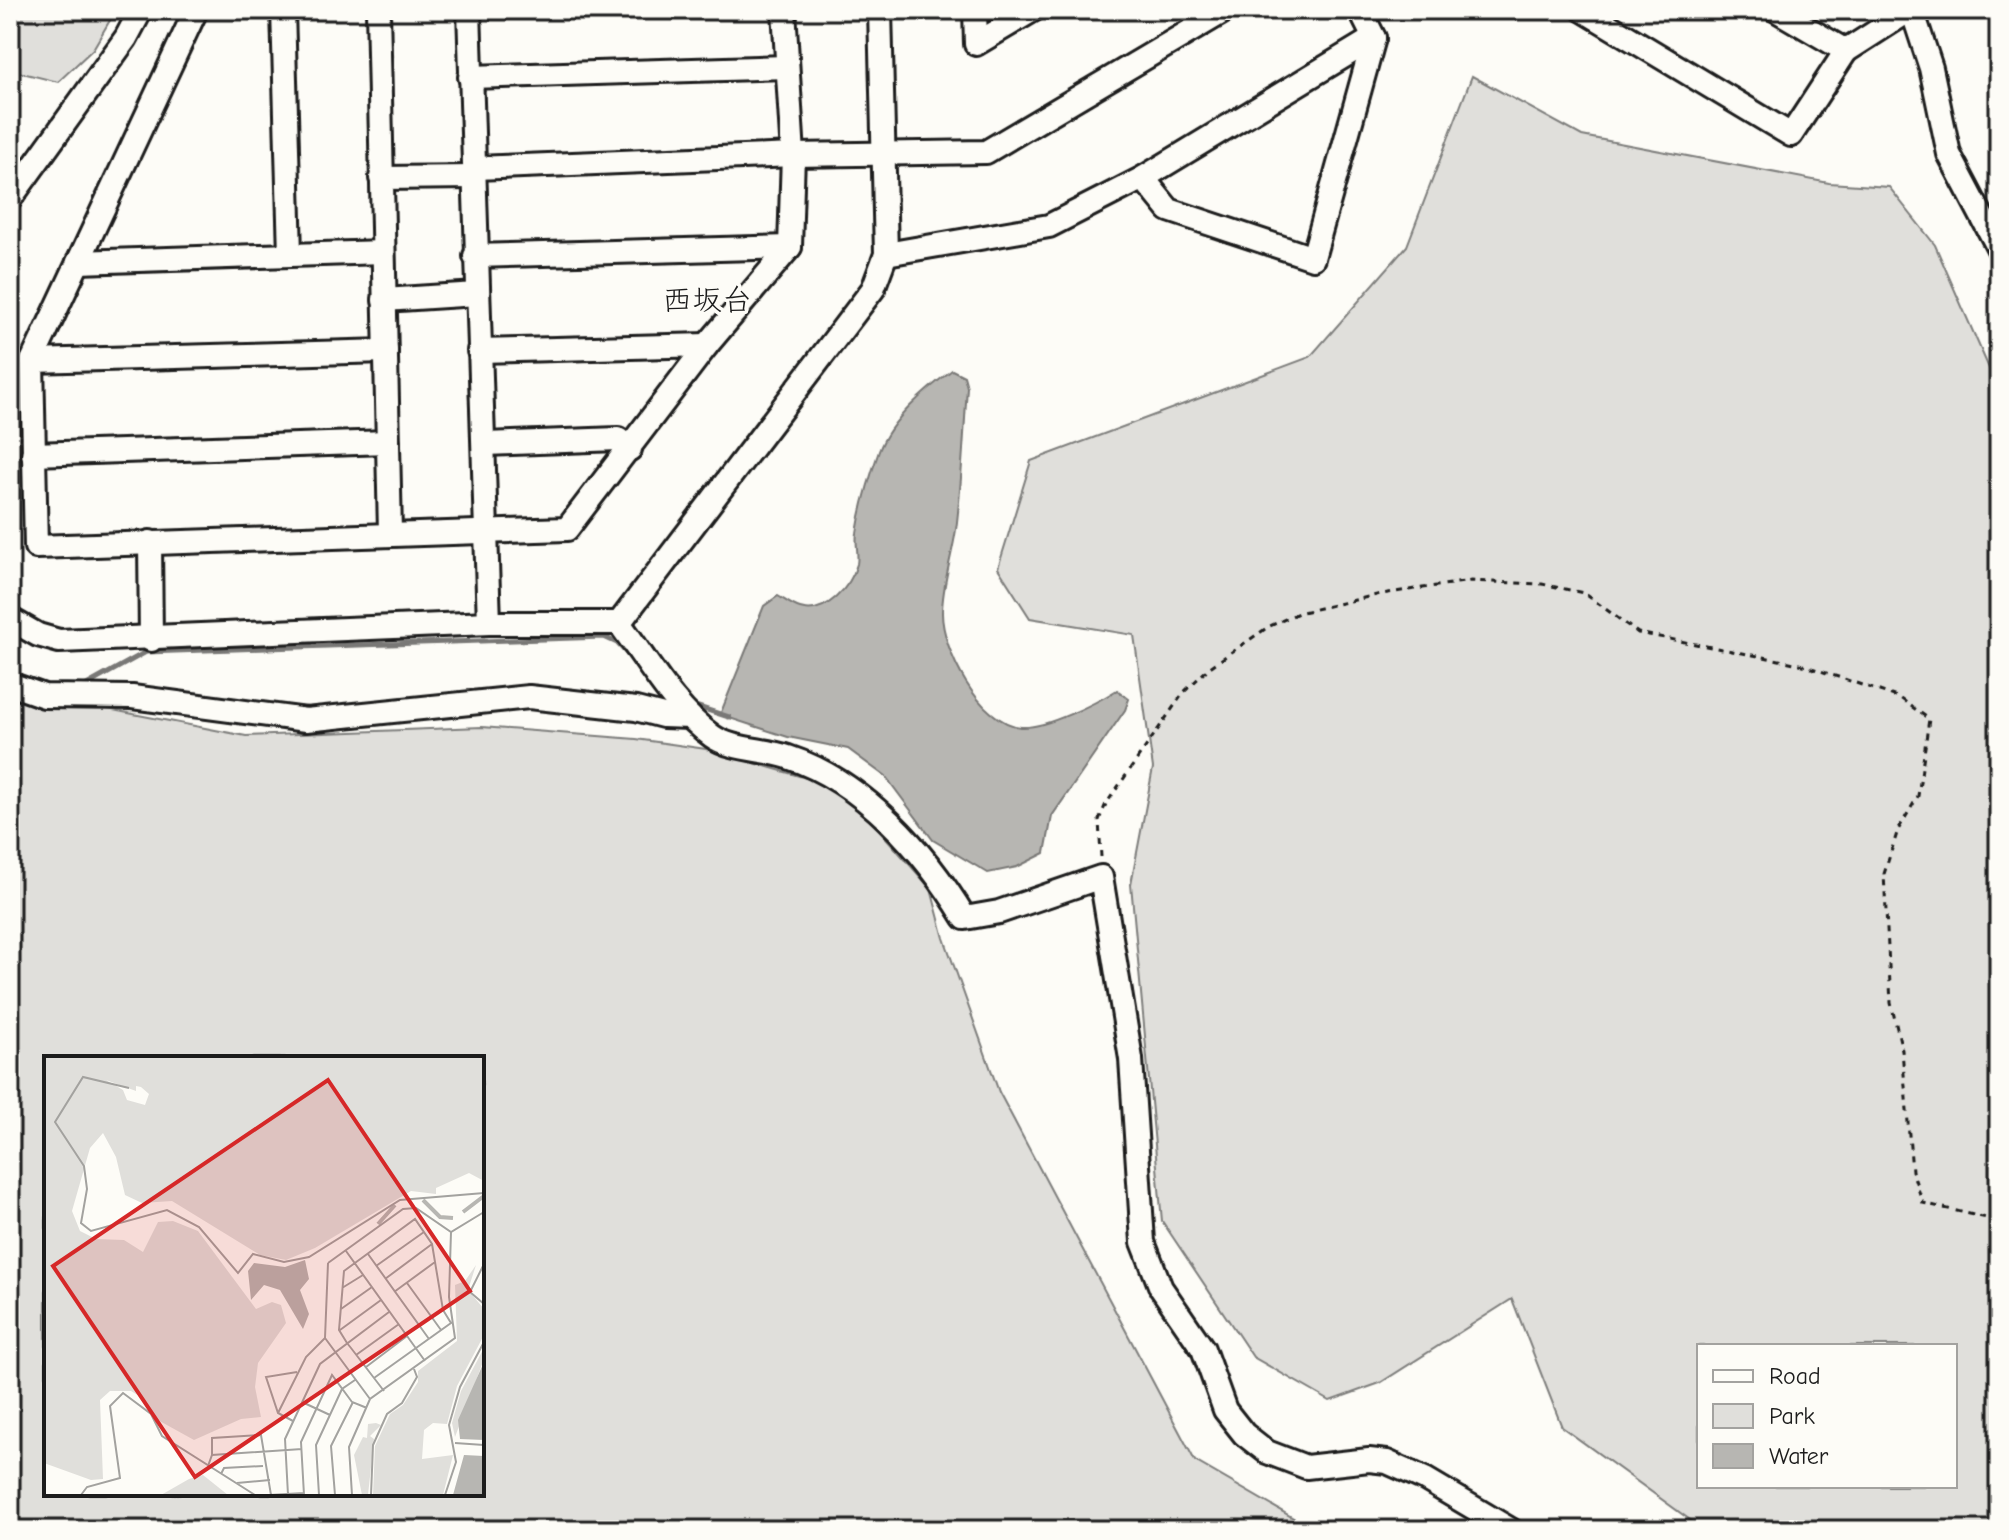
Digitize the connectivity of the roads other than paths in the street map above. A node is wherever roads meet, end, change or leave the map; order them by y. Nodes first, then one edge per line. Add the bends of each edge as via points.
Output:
1 (141, 10) edge
2 (196, 10) edge
3 (283, 10) edge
4 (378, 10) edge
5 (469, 10) edge
6 (784, 10) edge
7 (880, 10) edge
8 (975, 10) edge
9 (1033, 10) edge
10 (1360, 10) edge
11 (1583, 10) edge
12 (1776, 10) edge
13 (1911, 10) edge
14 (1220, 11) edge
15 (1374, 38) junction
16 (1846, 51) junction
17 (787, 67) junction
18 (470, 77) junction
19 (793, 155) junction
20 (885, 156) junction
21 (475, 172) junction
22 (381, 178) junction
23 (1143, 178) junction
24 (10, 199) edge
25 (790, 247) junction
26 (1999, 249) edge
27 (383, 252) junction
28 (290, 254) junction
29 (886, 254) junction
30 (475, 256) junction
31 (78, 262) junction
32 (477, 294) junction
33 (384, 300) junction
34 (707, 345) junction
35 (386, 351) junction
36 (479, 351) junction
37 (32, 361) junction
38 (388, 442) junction
39 (485, 444) junction
40 (630, 449) junction
41 (33, 454) junction
42 (390, 532) junction
43 (488, 533) junction
44 (150, 542) junction
45 (10, 619) edge
46 (489, 623) junction
47 (619, 623) junction
48 (151, 640) junction
49 (10, 684) edge
50 (690, 717) junction
51 (1511, 1530) edge

1 - 24 street
2 - 31 street
3 - 28 street
4 - 22 street
5 - 18 street
6 - 17 street
7 - 20 street
8 - 9 street via 976,44
10 - 15 street
11 - 16 street via 1791,135
12 - 16 street
13 - 16 street
13 - 26 street via 1931,68 1949,154
14 - 20 street via 986,152
15 - 23 street
15 - 23 street via 1313,258 1169,210
17 - 18 street
17 - 19 street
18 - 21 street
19 - 20 street
19 - 21 street
19 - 25 street
20 - 29 street
21 - 22 street
21 - 30 street
22 - 27 street
23 - 29 street via 1049,226
25 - 30 street
25 - 34 street
27 - 28 street
27 - 33 street
28 - 31 street
29 - 47 street via 873,289
30 - 32 street
31 - 37 street
32 - 33 street
32 - 36 street
33 - 35 street
34 - 36 street
34 - 40 street
35 - 37 street
35 - 38 street
36 - 39 street
37 - 41 street
38 - 41 street
38 - 42 street
39 - 40 street via 618,439
39 - 43 street
40 - 43 street via 567,529
41 - 44 street via 36,547
42 - 43 street
42 - 44 street
43 - 46 street
44 - 48 street
45 - 48 street via 59,641
46 - 47 street
46 - 48 street
47 - 50 street
49 - 50 street via 44,696 132,697 306,720 529,697
50 - 51 street via 714,738 788,757 835,776 898,833 947,888 965,918 999,912 1101,877 1131,1059 1143,1242 1161,1288 1203,1349 1225,1410 1267,1452 1306,1467 1387,1462

